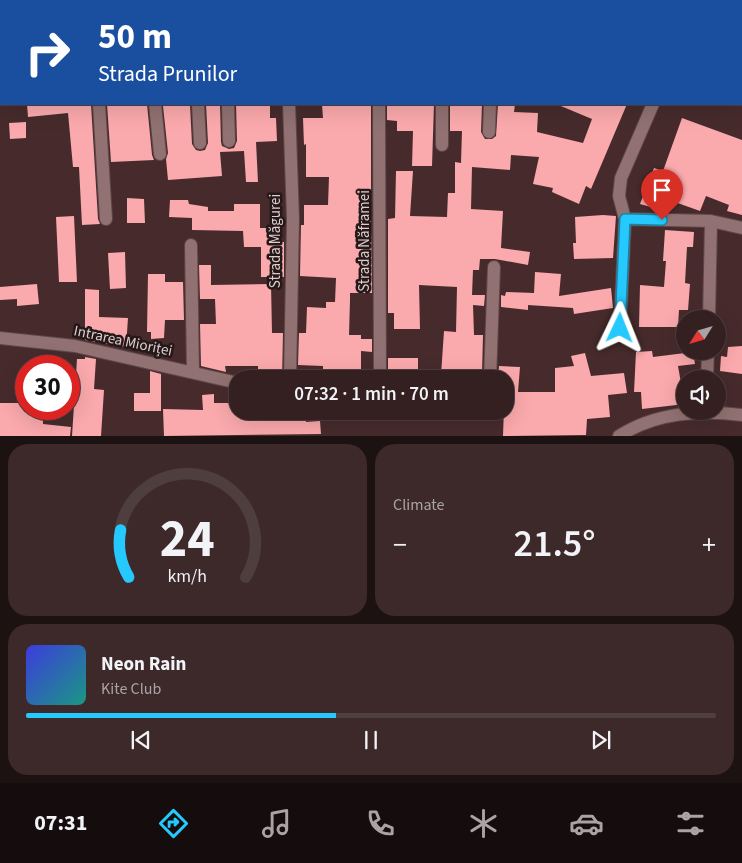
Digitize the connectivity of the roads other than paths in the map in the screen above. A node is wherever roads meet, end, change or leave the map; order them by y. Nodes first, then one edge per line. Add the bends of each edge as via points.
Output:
1 (99, 105) edge
2 (155, 105) edge
3 (198, 105) edge
4 (228, 105) edge
5 (289, 105) edge
6 (378, 105) edge
7 (442, 105) edge
8 (490, 105) edge
9 (653, 105) edge
10 (489, 132) dead end
11 (229, 140) dead end
12 (200, 143) dead end
13 (442, 145) dead end
14 (160, 154) dead end
15 (106, 219) dead end
16 (625, 219) junction
17 (711, 221) junction
18 (742, 228) edge
19 (191, 245) dead end
20 (494, 267) dead end
21 (709, 310) edge
22 (620, 328) dead end
23 (0, 338) edge
24 (290, 370) edge
25 (380, 370) edge
26 (490, 370) edge
27 (193, 372) junction
28 (229, 381) edge
29 (676, 414) edge
30 (726, 414) edge
31 (742, 415) edge
32 (619, 436) edge

1 - 15 street
2 - 14 street
3 - 12 street
4 - 11 street
5 - 24 street, Strada Măgurei via 293,219
6 - 25 street, Strada Năframei
7 - 13 street
8 - 10 street
9 - 16 street via 621,178 619,196
16 - 17 street
16 - 22 street
17 - 18 street
17 - 21 street
19 - 27 street
20 - 26 street
23 - 27 street, Intrarea Mioriței via 75,346
27 - 28 street, Intrarea Mioriței
29 - 32 street via 650,420
30 - 31 street

